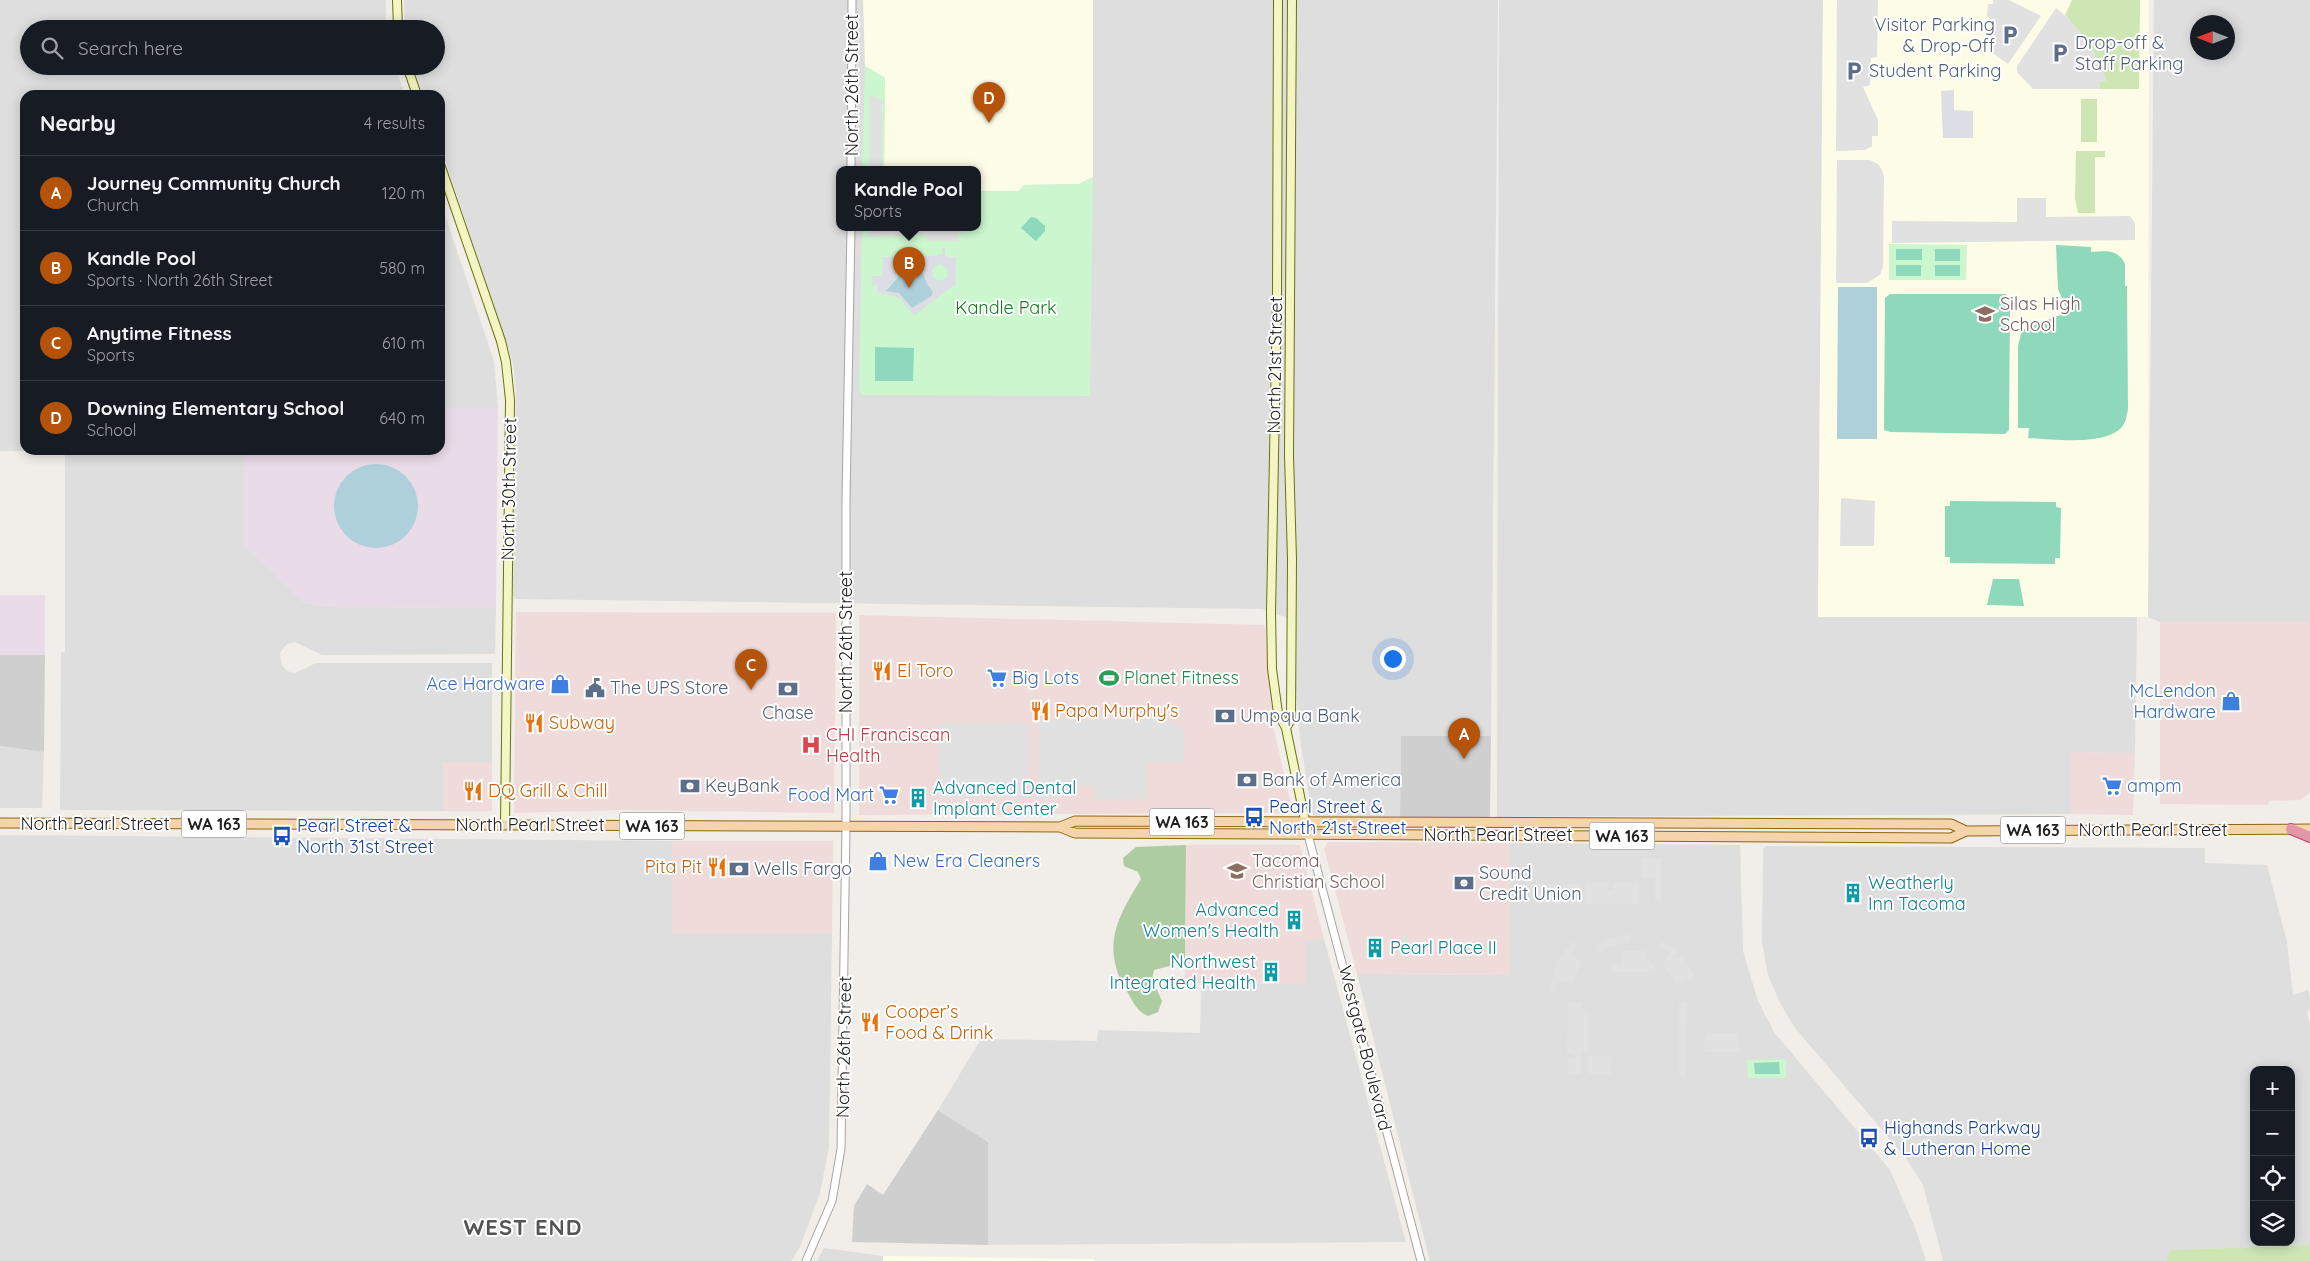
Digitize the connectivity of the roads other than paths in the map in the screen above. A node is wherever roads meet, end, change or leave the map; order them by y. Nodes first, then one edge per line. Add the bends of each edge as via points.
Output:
1 (397, 0) edge
2 (852, 0) edge
3 (1278, 0) edge
4 (1292, 0) edge
5 (398, 20) edge
6 (410, 75) edge
7 (415, 90) edge
8 (851, 166) edge
9 (445, 179) edge
10 (851, 231) edge
11 (1286, 728) junction
12 (0, 823) edge
13 (1305, 823) junction
14 (505, 825) junction
15 (846, 827) junction
16 (1060, 827) junction
17 (2310, 829) edge
18 (1966, 830) junction
19 (2290, 830) junction
20 (1308, 835) junction
21 (2310, 837) edge
22 (806, 1261) edge
23 (1421, 1261) edge

1 - 5 main road
2 - 8 street, North 26th Street
3 - 11 main road, North 21st Street via 1271,614 1272,669 1278,713
4 - 11 main road, North 21st Street via 1291,719
6 - 7 main road
9 - 14 main road, North 30th Street via 501,341 508,375
10 - 15 street, North 26th Street via 846,500
11 - 13 main road, North 21st Street
12 - 14 main road, North Pearl Street / WA 163
13 - 16 main road, North Pearl Street / WA 163 via 1075,821
13 - 18 main road, North Pearl Street / WA 163 via 1952,824
13 - 20 main road, North 21st Street
14 - 15 main road, North Pearl Street / WA 163
15 - 16 main road, North Pearl Street / WA 163
15 - 22 street, North 26th Street via 842,1148 830,1207
16 - 20 main road, North Pearl Street / WA 163 via 1075,834
17 - 19 main road, North Pearl Street / WA 163
18 - 19 main road, North Pearl Street / WA 163
18 - 20 main road, North Pearl Street / WA 163 via 1951,838
19 - 21 highway
20 - 23 street, Westgate Boulevard

